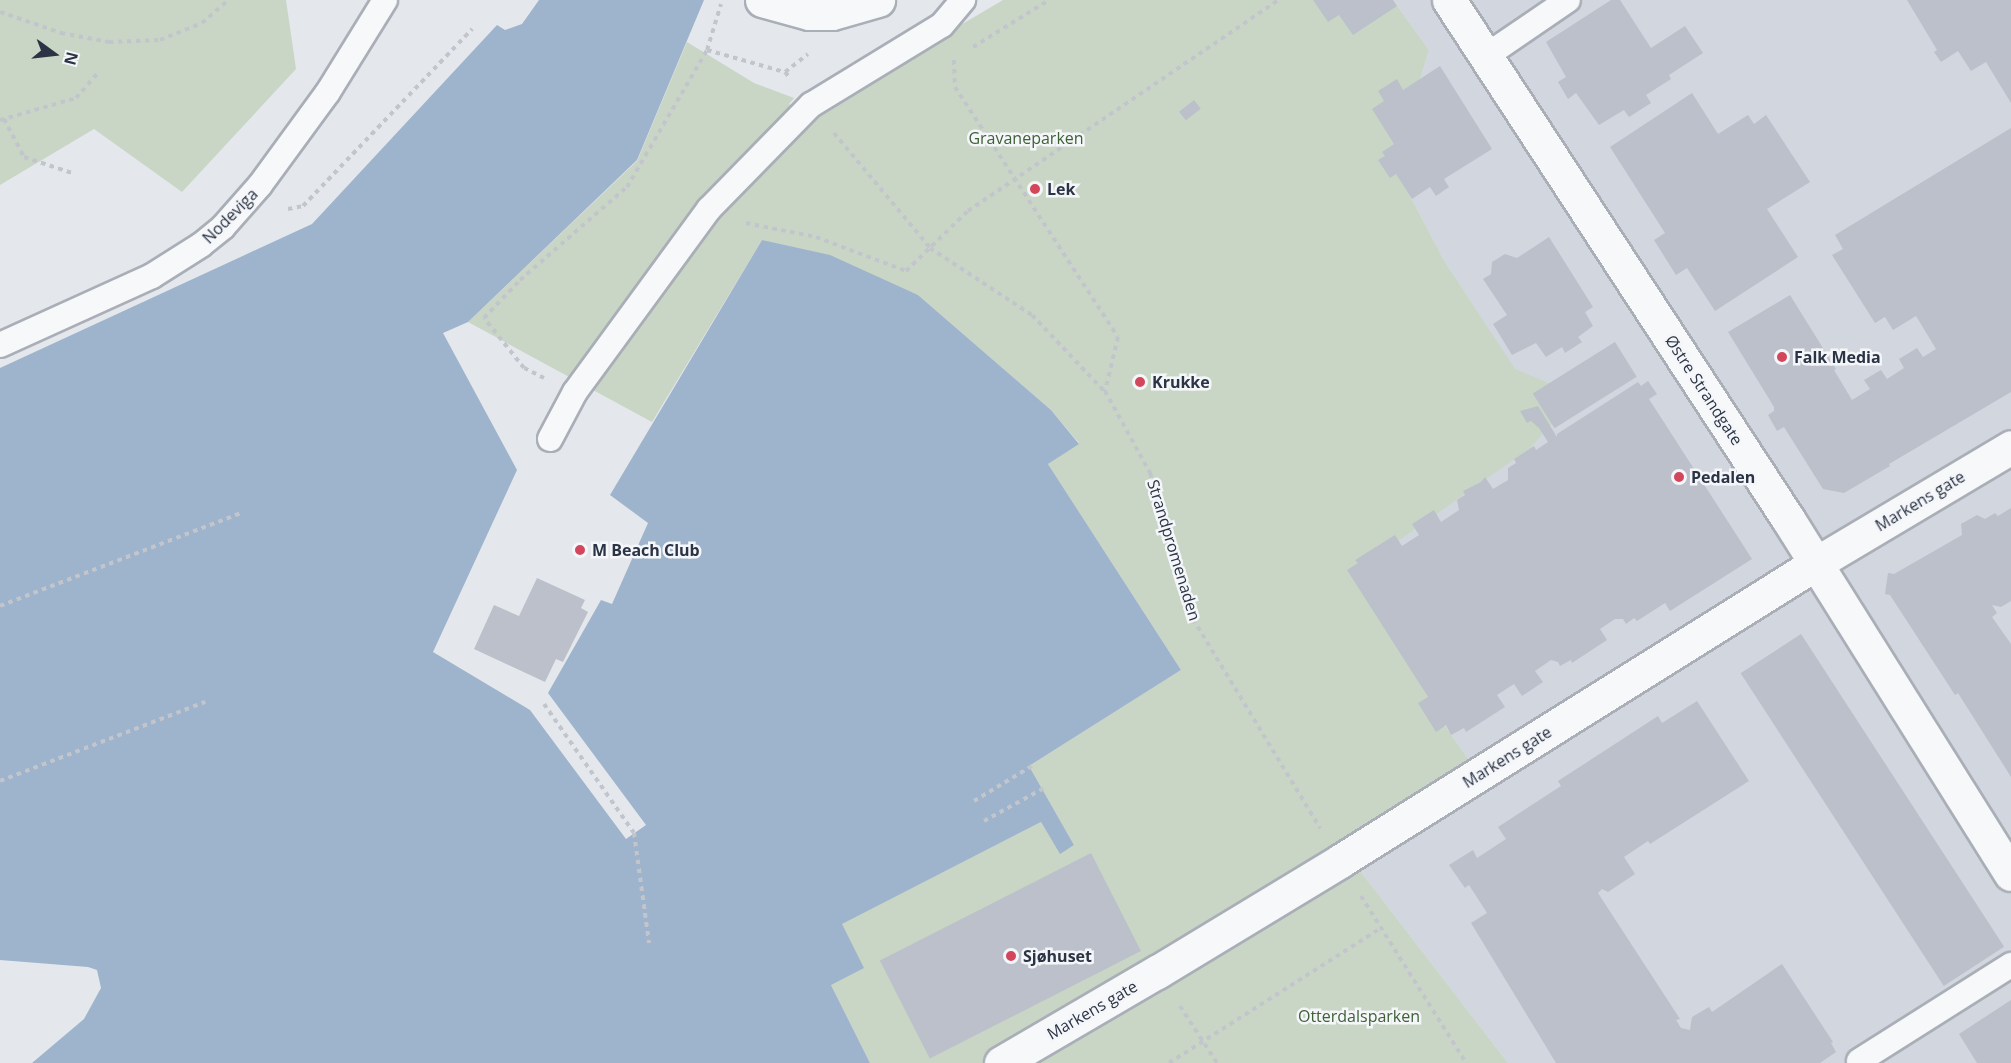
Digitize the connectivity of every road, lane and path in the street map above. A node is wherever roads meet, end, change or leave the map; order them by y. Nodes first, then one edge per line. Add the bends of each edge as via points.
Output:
1 (228, 0) edge
2 (385, 0) edge
3 (722, 0) edge
4 (762, 0) edge
5 (878, 0) edge
6 (963, 0) edge
7 (1049, 0) edge
8 (1279, 0) edge
9 (1449, 0) edge
10 (1568, 0) edge
11 (0, 12) edge
12 (942, 25) junction
13 (472, 28) dead end
14 (707, 50) junction
15 (1486, 56) junction
16 (954, 58) junction
17 (98, 73) dead end
18 (811, 105) junction
19 (2, 120) edge
20 (72, 173) dead end
21 (1018, 180) junction
22 (709, 209) junction
23 (223, 227) junction
24 (930, 248) junction
25 (0, 345) edge
26 (1105, 391) junction
27 (575, 392) junction
28 (550, 439) dead end
29 (2011, 447) edge
30 (241, 513) dead end
31 (1815, 564) junction
32 (0, 606) edge
33 (205, 702) dead end
34 (544, 704) dead end
35 (1032, 766) dead end
36 (0, 780) edge
37 (1044, 788) dead end
38 (974, 801) dead end
39 (984, 821) dead end
40 (1340, 861) junction
41 (2011, 874) edge
42 (1381, 928) junction
43 (649, 943) dead end
44 (2011, 965) edge
45 (1157, 972) junction
46 (1204, 1042) junction
47 (1859, 1061) dead end
48 (1001, 1063) edge
49 (1169, 1063) edge
50 (1217, 1063) edge
51 (1466, 1063) edge

1 - 11 path via 202,23 160,40 109,42 61,33
2 - 23 lane, Nodeviga via 328,92 260,185
3 - 14 path
4 - 5 street via 809,13 832,13
6 - 12 lane
7 - 16 path
8 - 21 path
9 - 15 street, Østre Strandgate
10 - 15 lane
12 - 16 path
12 - 18 lane
13 - 23 path via 303,206
14 - 18 path, Strandpromenaden via 785,72
14 - 27 path via 627,187 520,280 484,318 524,368
15 - 31 street, Østre Strandgate
16 - 21 path via 955,87
17 - 19 path via 76,98
18 - 22 lane
18 - 24 path, Strandpromenaden
19 - 20 path via 24,157
21 - 24 path via 968,211
21 - 26 path via 1118,337
22 - 24 path via 752,225 816,237 906,271
22 - 27 lane
23 - 25 lane, Nodeviga via 152,276
24 - 26 path, Strandpromenaden via 1032,315
26 - 40 path, Strandpromenaden via 1150,473 1193,619
27 - 28 lane
29 - 31 street, Markens gate
30 - 32 path
31 - 40 street, Markens gate
31 - 41 street, Østre Strandgate
33 - 36 path
34 - 43 path via 634,833
35 - 38 path
37 - 39 path
40 - 42 path, Strandpromenaden
40 - 45 street, Markens gate
42 - 46 path
42 - 51 path, Strandpromenaden
44 - 47 lane
45 - 46 path
45 - 48 street, Markens gate
46 - 49 path
46 - 50 path

